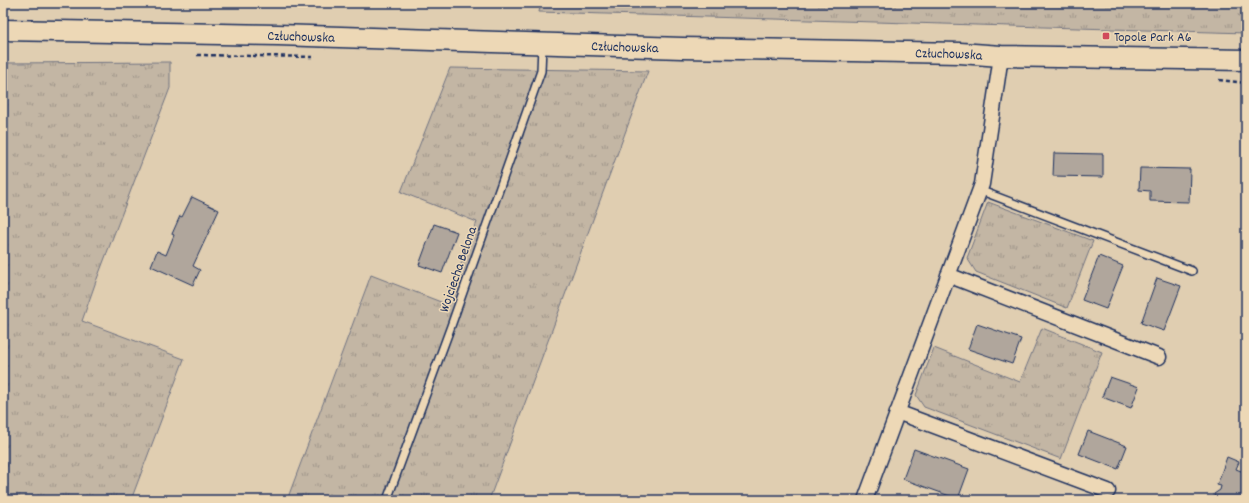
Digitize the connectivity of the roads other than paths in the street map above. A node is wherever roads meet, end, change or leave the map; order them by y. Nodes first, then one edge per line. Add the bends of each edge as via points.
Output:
1 (3, 30) edge
2 (542, 43) junction
3 (1001, 56) junction
4 (1246, 60) edge
5 (979, 190) junction
6 (1192, 271) dead end
7 (948, 275) junction
8 (1159, 357) dead end
9 (897, 412) junction
10 (1108, 491) dead end
11 (387, 500) edge
12 (865, 500) edge

1 - 2 main road, Człuchowska
2 - 3 main road, Człuchowska
2 - 11 lane, Wojciecha Belona via 540,72
3 - 4 main road, Człuchowska
3 - 5 street
5 - 6 lane
5 - 7 street
7 - 8 street
7 - 9 street
9 - 10 street
9 - 12 street

